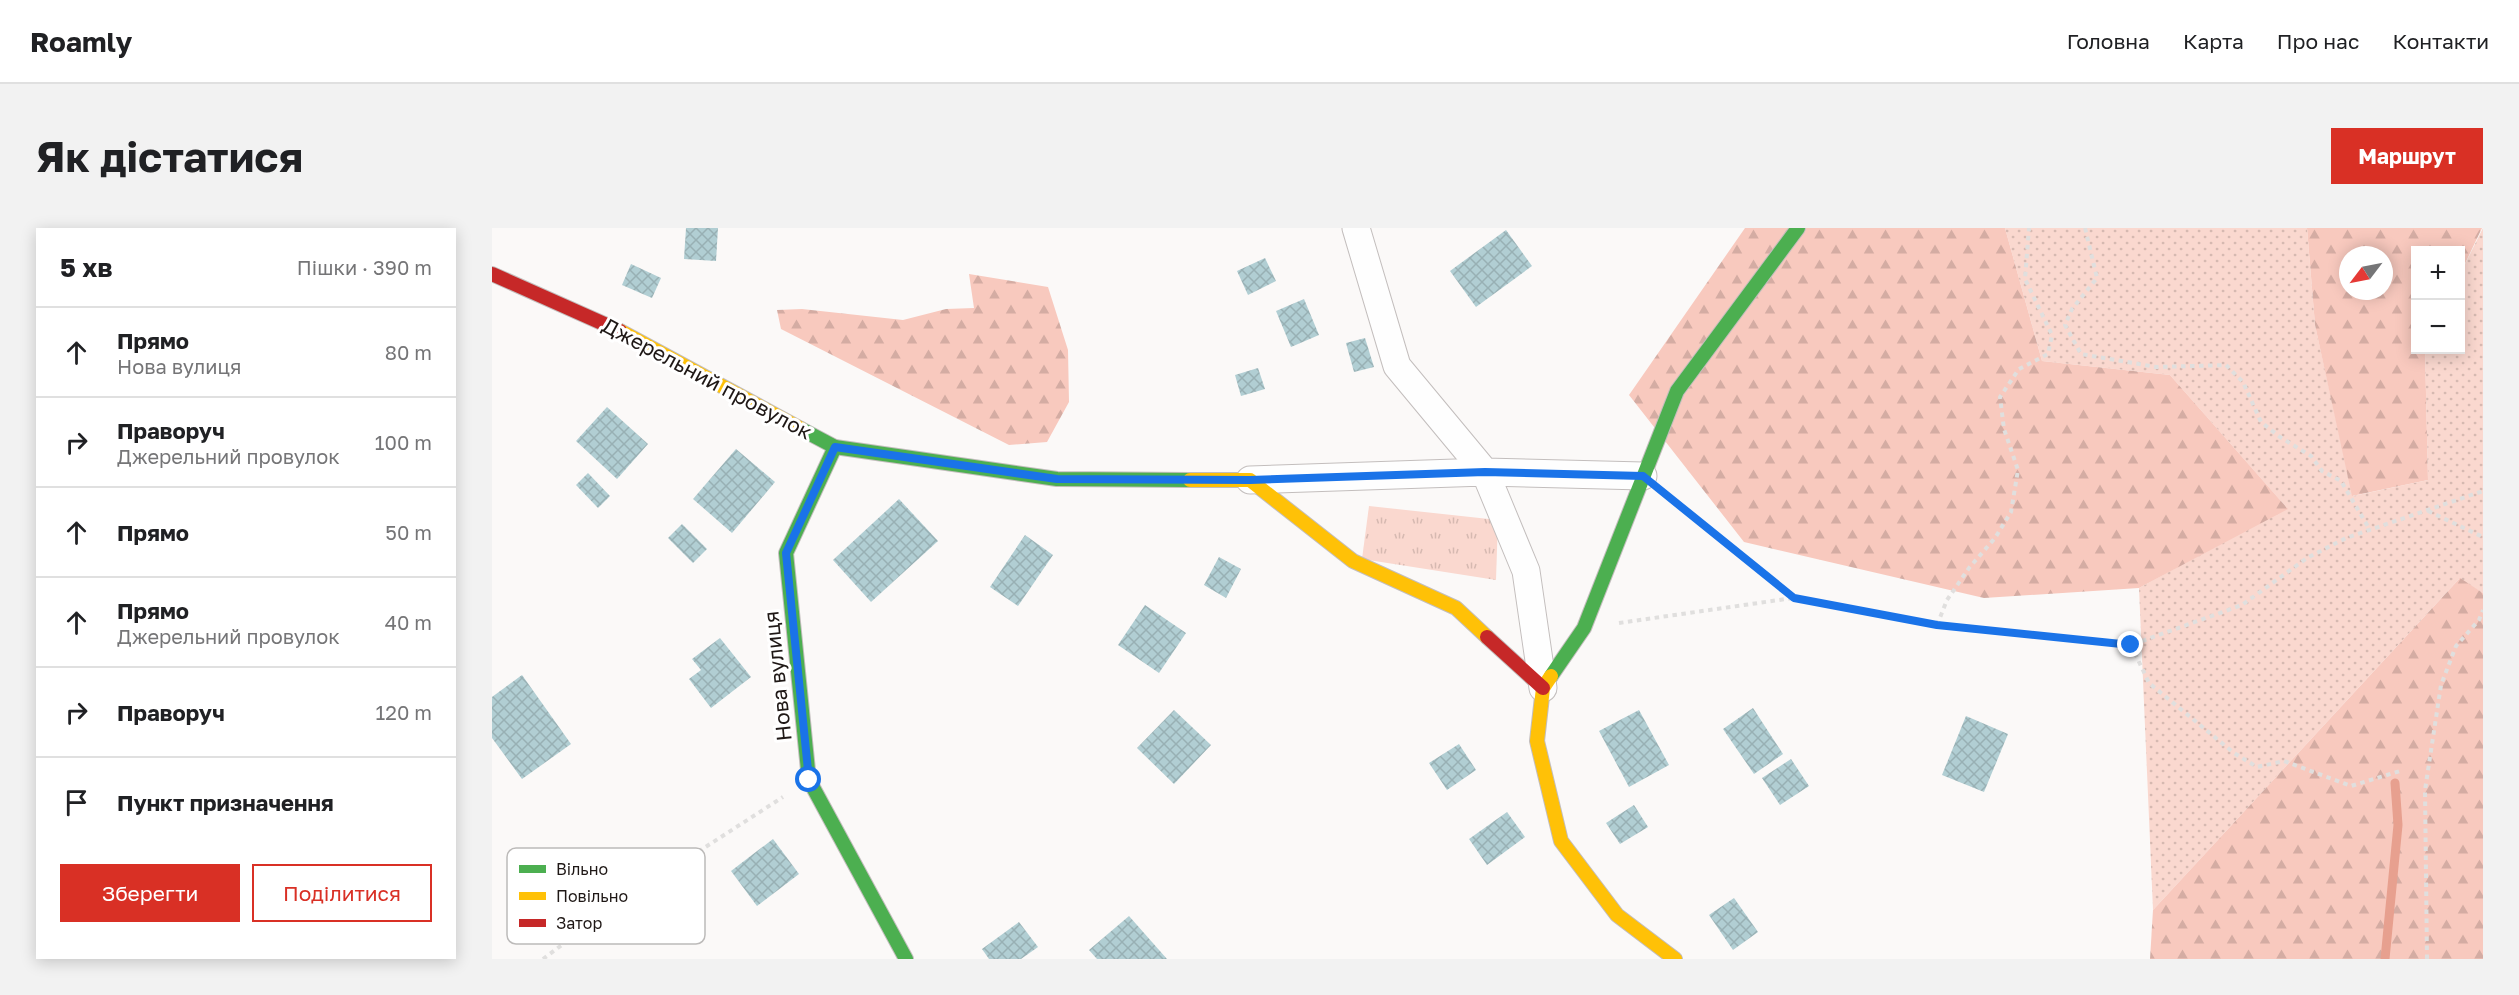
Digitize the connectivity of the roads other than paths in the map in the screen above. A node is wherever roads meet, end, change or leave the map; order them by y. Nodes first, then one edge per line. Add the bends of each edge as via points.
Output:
1 (1356, 228) edge
2 (1798, 228) edge
3 (492, 274) edge
4 (835, 447) junction
5 (1485, 472) junction
6 (1643, 476) junction
7 (1250, 480) junction
8 (1543, 688) junction
9 (906, 959) edge
10 (1675, 959) edge

1 - 5 street via 1397,366
2 - 6 street via 1677,391
3 - 4 street, Джерельний провулок via 610,325
4 - 7 street, Джерельний провулок via 1057,479
4 - 9 street, Нова вулиця via 786,553 809,780
5 - 6 street
5 - 7 street
5 - 8 street via 1526,571
6 - 8 street via 1584,628
7 - 8 street via 1353,561 1456,608
8 - 10 street via 1537,741 1561,841 1617,915

